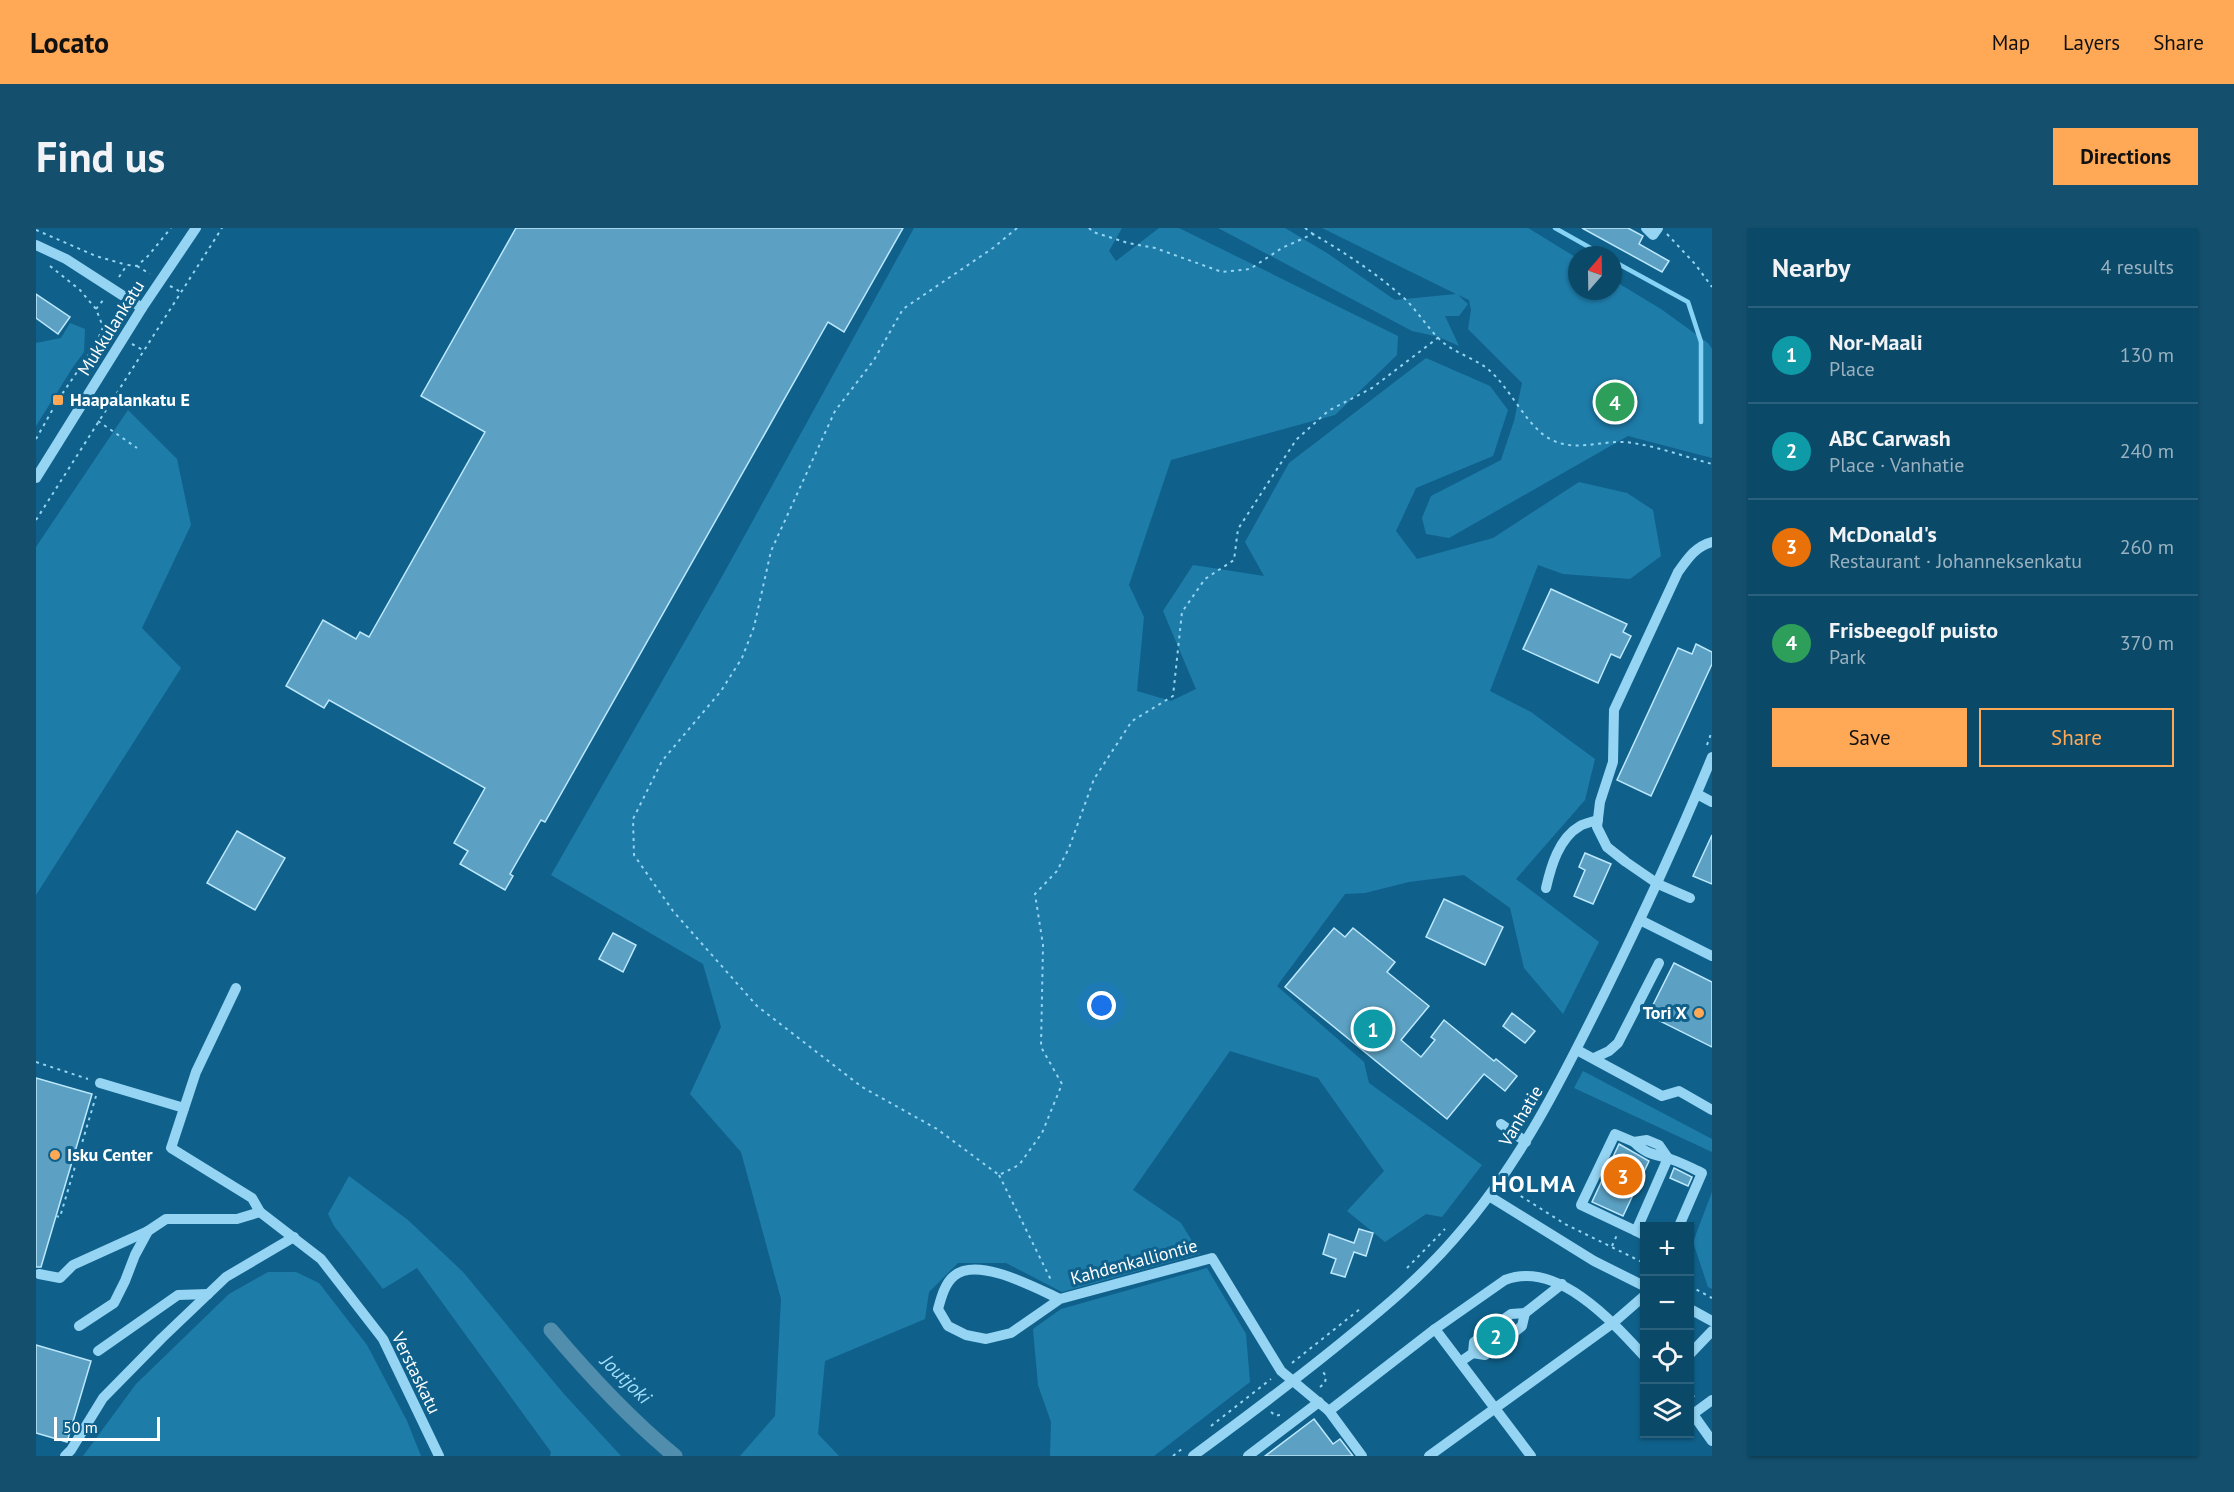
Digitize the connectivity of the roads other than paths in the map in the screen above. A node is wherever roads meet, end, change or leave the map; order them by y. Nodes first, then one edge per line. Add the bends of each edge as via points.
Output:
1 (196, 228) edge
2 (1646, 228) edge
3 (1658, 228) edge
4 (36, 245) edge
5 (142, 308) junction
6 (36, 478) edge
7 (1712, 542) edge
8 (1708, 755) edge
9 (1696, 794) junction
10 (1712, 802) edge
11 (1598, 820) junction
12 (1658, 884) junction
13 (1546, 888) dead end
14 (1690, 898) dead end
15 (1640, 920) junction
16 (1712, 956) edge
17 (1659, 963) dead end
18 (236, 988) dead end
19 (1577, 1050) junction
20 (1594, 1058) junction
21 (100, 1083) road end
22 (184, 1108) junction
23 (1712, 1110) edge
24 (1501, 1124) dead end
25 (1526, 1142) junction
26 (1668, 1158) junction
27 (1488, 1196) junction
28 (260, 1212) junction
29 (1644, 1222) edge
30 (1681, 1222) edge
31 (148, 1231) junction
32 (1640, 1233) edge
33 (294, 1237) junction
34 (39, 1274) dead end
35 (1562, 1284) junction
36 (1640, 1284) edge
37 (208, 1294) junction
38 (1060, 1299) junction
39 (1640, 1299) edge
40 (1694, 1312) edge
41 (1525, 1313) junction
42 (1501, 1321) tunnel mouth
43 (1712, 1321) edge
44 (1613, 1323) junction
45 (79, 1326) dead end
46 (1435, 1329) junction
47 (1712, 1331) edge
48 (1512, 1334) tunnel mouth
49 (1481, 1337) tunnel mouth
50 (1694, 1349) edge
51 (1492, 1350) tunnel mouth
52 (98, 1351) dead end
53 (1640, 1352) edge
54 (1473, 1353) junction
55 (1460, 1362) junction
56 (1293, 1382) junction
57 (1712, 1401) edge
58 (1319, 1402) junction
59 (1494, 1408) junction
60 (1694, 1410) edge
61 (1329, 1411) junction
62 (1694, 1416) edge
63 (1712, 1441) edge
64 (65, 1456) edge
65 (439, 1456) edge
66 (1193, 1456) edge
67 (1248, 1456) edge
68 (1362, 1456) edge
69 (1428, 1456) edge
70 (1531, 1456) edge

1 - 5 street, Mukkulankatu
2 - 3 street via 1653,235
4 - 5 street via 66,259
5 - 6 street, Mukkulankatu
7 - 11 street via 1701,545 1678,572 1614,710 1613,762
8 - 9 street, Vanhatie
9 - 10 street
9 - 12 street, Vanhatie
11 - 12 street via 1607,847
11 - 13 street via 1579,826 1564,841
12 - 14 street
12 - 15 street, Vanhatie
15 - 16 street
15 - 19 street, Vanhatie
17 - 20 street via 1618,1043
18 - 22 street via 196,1072
19 - 20 street
19 - 25 street, Vanhatie
20 - 23 street via 1662,1096 1679,1091
21 - 22 street
22 - 28 street, Verstaskatu via 171,1148 252,1198
24 - 25 street
25 - 27 street, Vanhatie
26 - 29 street
26 - 30 street via 1702,1173
26 - 32 street via 1659,1145 1647,1140 1634,1142 1616,1134 1581,1205
27 - 36 street via 1594,1261
27 - 56 street, Vanhatie via 1404,1292
28 - 31 street via 237,1219 166,1219
28 - 33 street, Verstaskatu
31 - 34 street via 73,1265 60,1278
31 - 45 street via 114,1303
33 - 37 street via 226,1277
33 - 65 street, Verstaskatu via 321,1259 382,1339
35 - 41 street
35 - 44 street
35 - 46 street via 1518,1275
37 - 52 street via 178,1295
37 - 64 street via 103,1398
38 - 38 street, Kahdenkalliontie via 994,1272 968,1268 953,1276 938,1309 948,1326 986,1339 1011,1333
38 - 56 street, Kahdenkalliontie via 1212,1258 1281,1371
39 - 44 street
40 - 43 street
41 - 42 street via 1511,1314
41 - 48 street via 1522,1326
44 - 53 street
44 - 59 street
46 - 55 street
46 - 61 street
47 - 50 street
49 - 54 street via 1474,1342
51 - 54 street via 1485,1355
54 - 55 street
55 - 59 street
56 - 58 street, Kahdenkalliontie
56 - 66 street, Vanhatie
57 - 60 street
58 - 61 street, Kahdenkalliontie
58 - 67 street
59 - 69 street
59 - 70 street
61 - 68 street, Kahdenkalliontie
62 - 63 street

